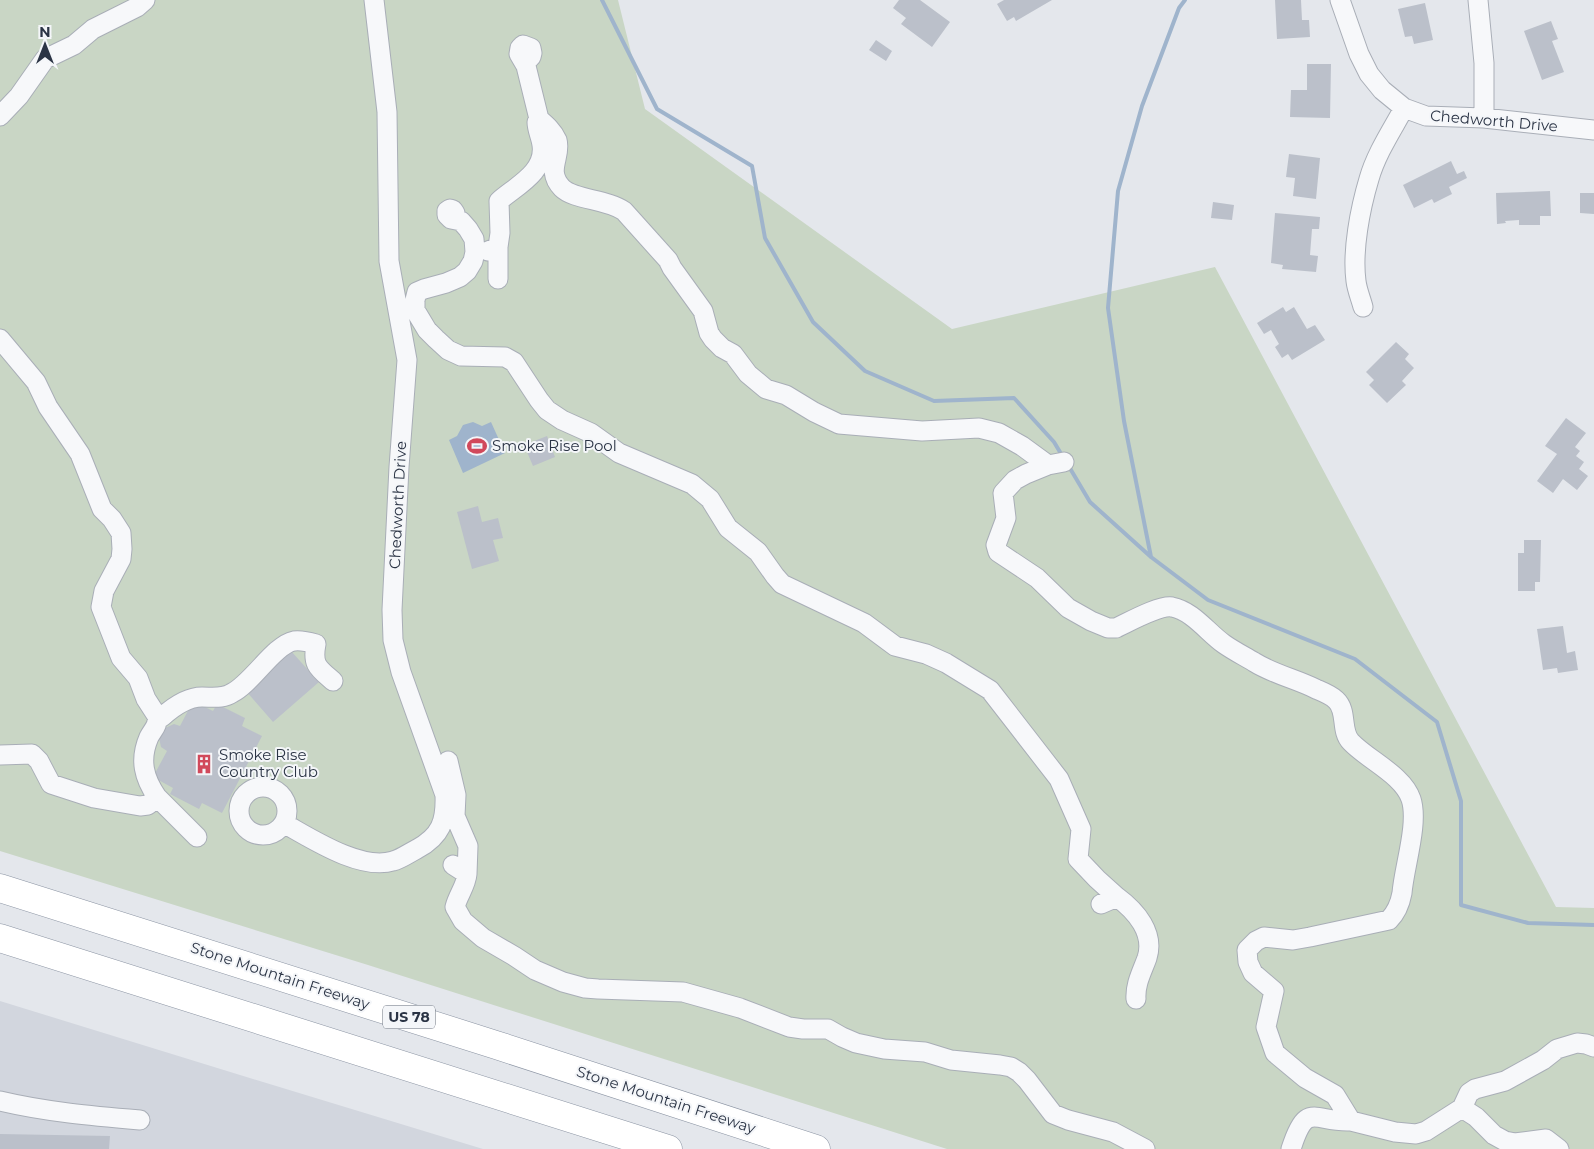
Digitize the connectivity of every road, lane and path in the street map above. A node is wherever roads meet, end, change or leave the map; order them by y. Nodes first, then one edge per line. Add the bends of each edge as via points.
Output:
1 (145, 0) edge
2 (374, 0) edge
3 (1340, 0) edge
4 (1478, 0) edge
5 (526, 53) dead end
6 (1404, 108) junction
7 (0, 116) edge
8 (1484, 118) junction
9 (539, 119) junction
10 (1594, 130) edge
11 (452, 213) dead end
12 (498, 247) junction
13 (474, 255) junction
14 (498, 279) dead end
15 (1363, 307) dead end
16 (0, 339) edge
17 (332, 681) dead end
18 (157, 716) junction
19 (0, 755) edge
20 (448, 761) dead end
21 (157, 797) junction
22 (285, 824) dead end
23 (197, 837) dead end
24 (0, 888) edge
25 (0, 938) edge
26 (1136, 999) dead end
27 (1594, 1047) edge
28 (0, 1101) edge
29 (1462, 1108) junction
30 (140, 1120) dead end
31 (1351, 1122) junction
32 (668, 1149) edge
33 (816, 1149) edge
34 (1145, 1149) edge
35 (1291, 1149) edge
36 (1559, 1149) edge

1 - 7 street via 93,29 74,45 45,59
2 - 22 street, Chedworth Drive via 388,112 389,260 407,360 398,472 393,640 401,672 445,795 446,810 438,832 421,846 392,861 376,863 351,858
3 - 6 street, Chedworth Drive via 1369,74
4 - 8 street via 1484,63
5 - 9 street via 527,56 530,54 529,49 524,49 524,58 531,57 531,48 523,45 520,54
6 - 8 street, Chedworth Drive via 1426,116
6 - 15 street via 1369,178 1361,211 1356,281
8 - 10 street, Chedworth Drive
9 - 12 street via 543,147 541,160 524,182 499,201
9 - 31 street via 558,142 554,175 563,189 624,211 668,260 703,311 713,339 733,354 761,386 786,395 839,424 922,431 979,428 999,433 1056,463 1015,480 1002,493 1006,518 996,545 998,552 1037,578 1068,608 1091,621 1116,628 1166,607 1175,608 1259,665 1337,701 1342,708 1349,741 1396,778 1410,797 1412,820 1400,904 1389,920 1293,940 1264,937 1251,944 1246,957 1253,973 1274,991 1266,1027 1275,1053 1304,1078 1335,1096
11 - 13 street via 449,214 454,216 450,209 446,215 461,221 474,239
12 - 13 street
12 - 14 street
13 - 26 street via 460,278 417,292 415,310 427,330 448,350 461,356 505,357 514,362 539,400 562,420 591,433 620,453 702,491 728,528 758,552 782,584 864,623 895,646 946,663 990,690 1059,779 1080,829 1078,859 1097,879 1109,900 1128,906 1142,922 1150,943
16 - 18 street via 36,382 48,407 80,454 102,508 121,533 121,559 104,591 101,607 121,658 138,678
17 - 18 street via 317,665 314,658 316,644 292,641 232,694 186,700 162,717
18 - 21 street via 158,724 147,742 144,775
19 - 21 street via 32,754 51,784 94,798 148,806
20 - 34 street via 456,795 455,816 468,846 460,870 466,880 455,907 463,921 482,938 545,975 585,988 683,992 789,1026 828,1028 856,1043 1011,1067 1020,1072 1053,1114 1113,1132
21 - 23 street
24 - 33 highway, Stone Mountain Freeway / US 78 via 496,1044
25 - 32 highway
27 - 29 street via 1577,1043 1558,1049 1505,1081 1469,1093
28 - 30 street via 80,1115
29 - 31 street via 1416,1134
29 - 36 street via 1494,1136 1505,1141 1515,1144 1546,1139
31 - 35 street via 1318,1116 1309,1118 1297,1130

